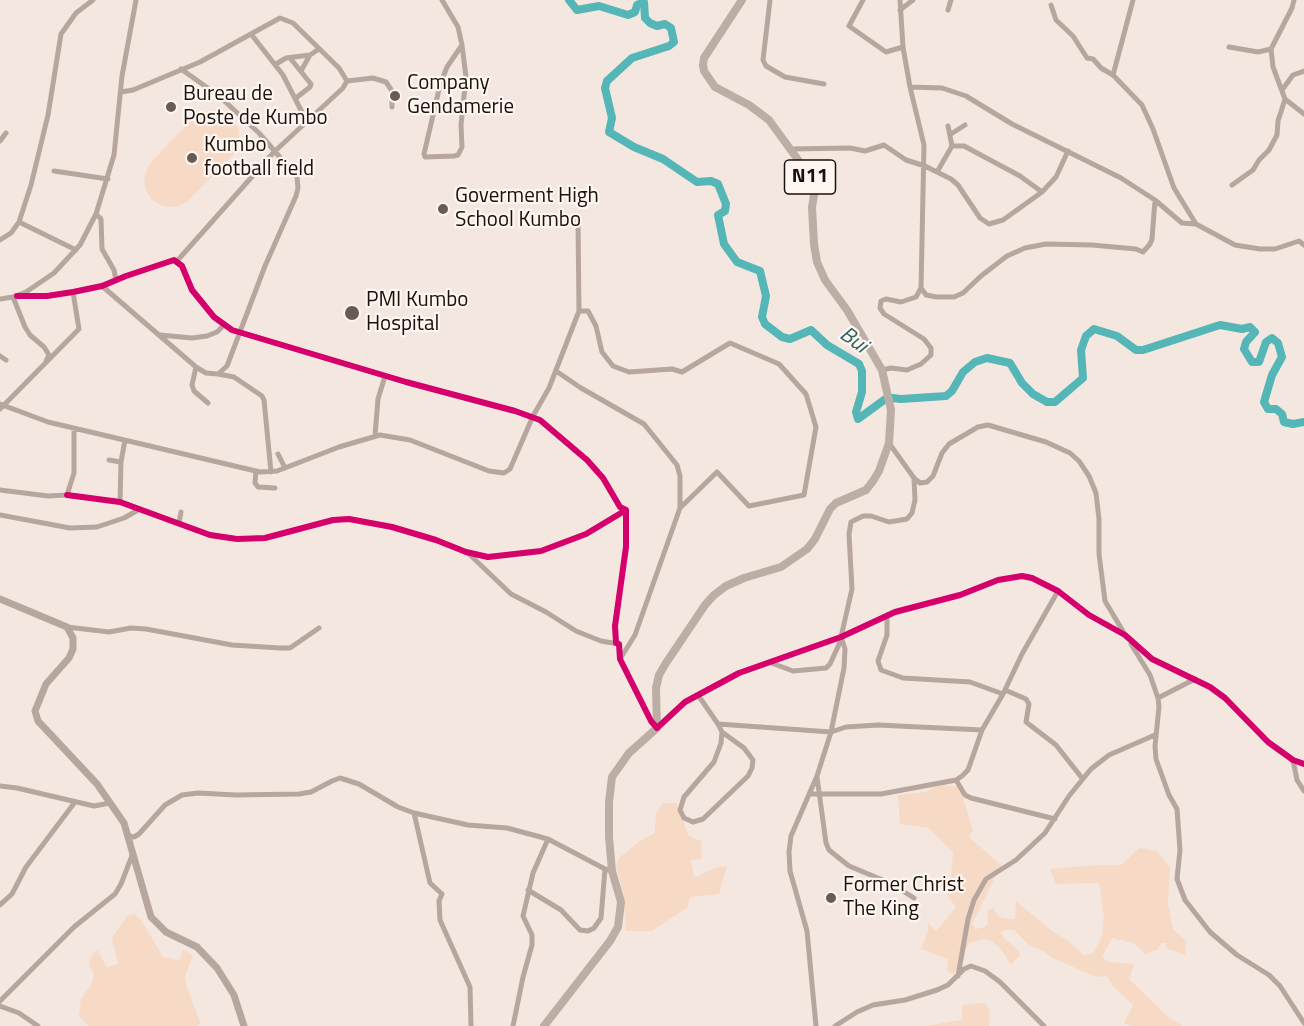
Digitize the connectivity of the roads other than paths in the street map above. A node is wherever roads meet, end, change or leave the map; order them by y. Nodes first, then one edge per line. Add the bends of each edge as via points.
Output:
1 (93, 0) edge
2 (136, 0) edge
3 (442, 0) edge
4 (742, 0) edge
5 (770, 0) edge
6 (864, 0) edge
7 (900, 0) edge
8 (913, 0) edge
9 (951, 0) edge
10 (1133, 0) edge
11 (1294, 0) edge
12 (1051, 5) dead end
13 (900, 10) junction
14 (948, 10) dead end
15 (251, 34) junction
16 (462, 45) junction
17 (903, 47) junction
18 (1229, 47) dead end
19 (319, 49) junction
20 (1270, 49) junction
21 (310, 56) junction
22 (290, 58) junction
23 (276, 64) junction
24 (181, 69) junction
25 (301, 71) junction
26 (1304, 71) edge
27 (1113, 75) junction
28 (347, 81) junction
29 (824, 84) dead end
30 (910, 87) junction
31 (1282, 90) junction
32 (121, 92) junction
33 (296, 98) junction
34 (1285, 99) junction
35 (392, 107) dead end
36 (1304, 114) edge
37 (306, 120) junction
38 (965, 125) dead end
39 (948, 126) dead end
40 (6, 134) dead end
41 (951, 134) junction
42 (0, 141) edge
43 (952, 146) junction
44 (791, 149) junction
45 (1068, 151) junction
46 (274, 152) junction
47 (925, 165) junction
48 (54, 171) dead end
49 (937, 172) junction
50 (108, 179) junction
51 (1232, 185) dead end
52 (1042, 192) junction
53 (1155, 200) junction
54 (96, 214) junction
55 (578, 220) dead end
56 (19, 222) junction
57 (1196, 224) junction
58 (0, 240) edge
59 (1304, 245) edge
60 (76, 249) junction
61 (177, 261) junction
62 (114, 270) junction
63 (126, 276) junction
64 (116, 280) junction
65 (102, 286) junction
66 (921, 288) junction
67 (74, 292) junction
68 (926, 295) junction
69 (15, 296) junction
70 (916, 297) junction
71 (0, 299) edge
72 (579, 311) junction
73 (224, 325) junction
74 (159, 334) junction
75 (240, 334) junction
76 (0, 356) edge
77 (6, 360) dead end
78 (45, 364) junction
79 (227, 366) junction
80 (196, 367) junction
81 (882, 370) junction
82 (556, 371) junction
83 (218, 374) junction
84 (385, 376) junction
85 (234, 377) junction
86 (208, 403) dead end
87 (1, 406) edge
88 (532, 416) junction
89 (74, 428) junction
90 (375, 436) junction
91 (125, 440) junction
92 (889, 443) junction
93 (278, 454) dead end
94 (109, 460) dead end
95 (121, 462) junction
96 (285, 468) junction
97 (256, 471) junction
98 (271, 472) junction
99 (914, 478) junction
100 (275, 488) dead end
101 (0, 490) edge
102 (67, 495) junction
103 (120, 502) junction
104 (681, 508) junction
105 (140, 509) junction
106 (626, 510) junction
107 (181, 512) dead end
108 (0, 515) edge
109 (179, 523) junction
110 (466, 552) junction
111 (1058, 591) junction
112 (0, 599) edge
113 (887, 615) junction
114 (67, 627) junction
115 (319, 628) dead end
116 (1125, 635) junction
117 (841, 638) junction
118 (619, 644) junction
119 (620, 659) junction
120 (768, 662) junction
121 (1195, 679) junction
122 (1004, 692) junction
123 (698, 695) junction
124 (1158, 698) junction
125 (718, 724) junction
126 (657, 728) junction
127 (982, 730) junction
128 (722, 732) junction
129 (831, 732) junction
130 (1155, 735) junction
131 (1293, 760) junction
132 (1304, 764) edge
133 (817, 776) junction
134 (1082, 778) junction
135 (956, 780) junction
136 (0, 786) edge
137 (1304, 791) edge
138 (818, 793) junction
139 (809, 794) junction
140 (75, 802) junction
141 (110, 803) junction
142 (414, 813) junction
143 (1055, 819) junction
144 (129, 836) junction
145 (548, 839) junction
146 (134, 851) junction
147 (609, 870) junction
148 (528, 890) junction
149 (914, 898) dead end
150 (0, 905) edge
151 (958, 976) junction
152 (0, 1004) edge
153 (1304, 1023) edge
154 (817, 1025) edge
155 (38, 1026) edge
156 (244, 1026) edge
157 (471, 1026) edge
158 (513, 1026) edge
159 (544, 1026) edge
160 (835, 1026) edge
161 (1044, 1026) edge

1 - 56 street via 76,13 61,34 40,149
2 - 32 street
3 - 16 street via 458,27
4 - 44 highway, N11 via 703,65 715,87 769,120
5 - 29 street via 766,66 785,76
6 - 17 street via 849,26 886,52
7 - 13 street
8 - 13 street
9 - 14 street
10 - 27 street
11 - 20 street
12 - 27 street via 1056,20 1088,58
13 - 17 street
15 - 19 street via 272,21 286,19
15 - 23 street
15 - 24 street
16 - 16 street via 466,77 461,152 426,158 440,85
17 - 30 street
18 - 20 street via 1258,52
19 - 21 street
19 - 28 street
20 - 31 street
21 - 22 street
21 - 25 street
22 - 23 street
22 - 25 street
23 - 33 street
24 - 32 street
24 - 46 street via 219,96
25 - 33 street via 311,84
26 - 31 street via 1293,75
27 - 57 street via 1142,105 1174,188
28 - 35 street via 373,78 386,82 392,91
28 - 37 street
30 - 45 street via 942,88 966,96
30 - 47 street
31 - 34 street
32 - 50 street
33 - 37 street
34 - 36 street
34 - 51 street via 1277,135 1269,150 1253,170
37 - 46 street
38 - 41 street
39 - 41 street
40 - 42 street
41 - 43 street
43 - 49 street
43 - 52 street via 964,146
44 - 47 street via 865,151 884,145 906,160
44 - 81 highway, N11 via 812,179 817,262
45 - 52 street via 1056,177
45 - 53 street
46 - 61 street
46 - 75 street via 297,177 298,188
47 - 49 street
47 - 66 street
48 - 50 street
49 - 52 street via 958,185 980,218 989,224 1003,220
50 - 54 street
53 - 57 street via 1182,224
53 - 68 street via 1152,239 1143,252 1081,244 1034,246 1007,256 963,293 947,297
54 - 60 street
54 - 62 street via 101,219 102,249
55 - 72 street
56 - 58 street
56 - 60 street
57 - 59 street via 1235,245 1275,249 1299,241
60 - 69 street via 54,273
61 - 63 street
61 - 73 street via 192,290
62 - 63 street
62 - 64 street
63 - 64 street
64 - 65 street
65 - 67 street
65 - 74 street
66 - 68 street
66 - 70 street
67 - 69 street
67 - 78 street via 80,329
68 - 70 street
69 - 71 street
69 - 78 street via 25,327 49,355
70 - 81 street via 901,302 886,299 881,301 880,308 924,339 931,355 907,370
72 - 82 street
72 - 104 street via 588,310 602,352 613,366 629,372 682,372 730,343 779,364 806,394 816,427 804,495 749,506 717,472
73 - 74 street via 207,336
73 - 75 street
74 - 80 street
75 - 79 street
75 - 84 street
76 - 77 street
78 - 87 street
79 - 83 street
79 - 85 street
80 - 83 street via 206,374
80 - 86 street via 192,385
81 - 92 highway, N11 via 891,410
82 - 88 street
82 - 104 street via 644,424 676,465
83 - 85 street
84 - 88 street
84 - 90 street via 378,399
85 - 98 street via 264,400
87 - 89 street
88 - 90 street via 510,469 504,473 489,471 401,437
88 - 106 street via 587,460
89 - 91 street
89 - 102 street via 74,474
90 - 96 street
91 - 95 street
91 - 97 street
92 - 99 street
92 - 126 highway, N11 via 873,481 866,490 830,509 807,549 782,567 726,586 705,604 659,675
93 - 96 street
94 - 95 street
95 - 103 street
96 - 98 street
97 - 98 street
97 - 100 street via 258,487
99 - 116 street via 920,483 927,482 949,444 988,425 1070,453 1089,476 1096,493 1106,601
99 - 117 street via 915,500 907,519 889,522 862,516 851,522 852,589
101 - 102 street
102 - 103 street
103 - 105 street
104 - 119 street via 635,635
105 - 108 street via 97,527 70,528
105 - 109 street
106 - 110 street via 585,534 541,551 488,557
106 - 118 street via 626,546 615,626
107 - 109 street
109 - 110 street via 210,535 237,539 266,538 349,519 400,529
110 - 118 street via 511,594 576,631
111 - 113 street via 1022,576
111 - 116 street via 1089,615
111 - 122 street
112 - 114 main road
113 - 117 street
113 - 122 street via 887,635 878,662 881,670 903,678 970,682
114 - 115 street via 109,632 138,628 232,645 290,648
114 - 141 main road via 73,649 46,684 36,716
116 - 121 street via 1152,659
116 - 124 street via 1150,675
117 - 120 street
117 - 120 street via 826,668 793,671
117 - 129 street via 844,668
118 - 119 street
119 - 126 street
120 - 123 street
121 - 124 street
121 - 131 street via 1225,698 1268,742
122 - 127 street
122 - 134 street via 1026,699 1026,722 1056,745
123 - 125 street
123 - 126 street
124 - 130 street
125 - 128 street
125 - 129 street
126 - 147 highway via 629,753 612,777
127 - 129 street via 878,725
127 - 135 street via 968,770
128 - 128 street via 744,748 753,760 752,768 703,819 693,822 684,818 680,810 684,797 714,762
129 - 133 street
130 - 134 street via 1109,755
130 - 153 street via 1156,759 1177,809 1177,879 1185,900 1210,932 1280,986
131 - 132 street
131 - 137 street via 1296,780
133 - 138 street
133 - 139 street
134 - 143 street
135 - 138 street via 881,794
135 - 143 street via 971,798
136 - 140 street
138 - 139 street
138 - 149 street via 829,850 849,866
139 - 154 street via 791,836 789,852 790,871 807,932
140 - 141 street via 94,806
140 - 150 street via 26,867 12,894
141 - 144 main road
142 - 144 street via 340,778 305,793 182,795 165,805 139,834
142 - 145 street
142 - 157 street via 430,884 442,894 440,920 470,987
143 - 151 street via 1026,852 986,879 968,919
144 - 146 main road
145 - 147 street
145 - 148 street
146 - 152 street via 115,894 74,927
146 - 156 main road via 151,917 166,932 197,947 217,968 234,994
147 - 148 street via 601,918 588,931 580,930 561,910
147 - 159 highway via 621,902 618,927
148 - 158 street via 523,916 532,945
151 - 160 street via 937,990 873,1005
151 - 161 street via 971,966 985,971
152 - 155 street

